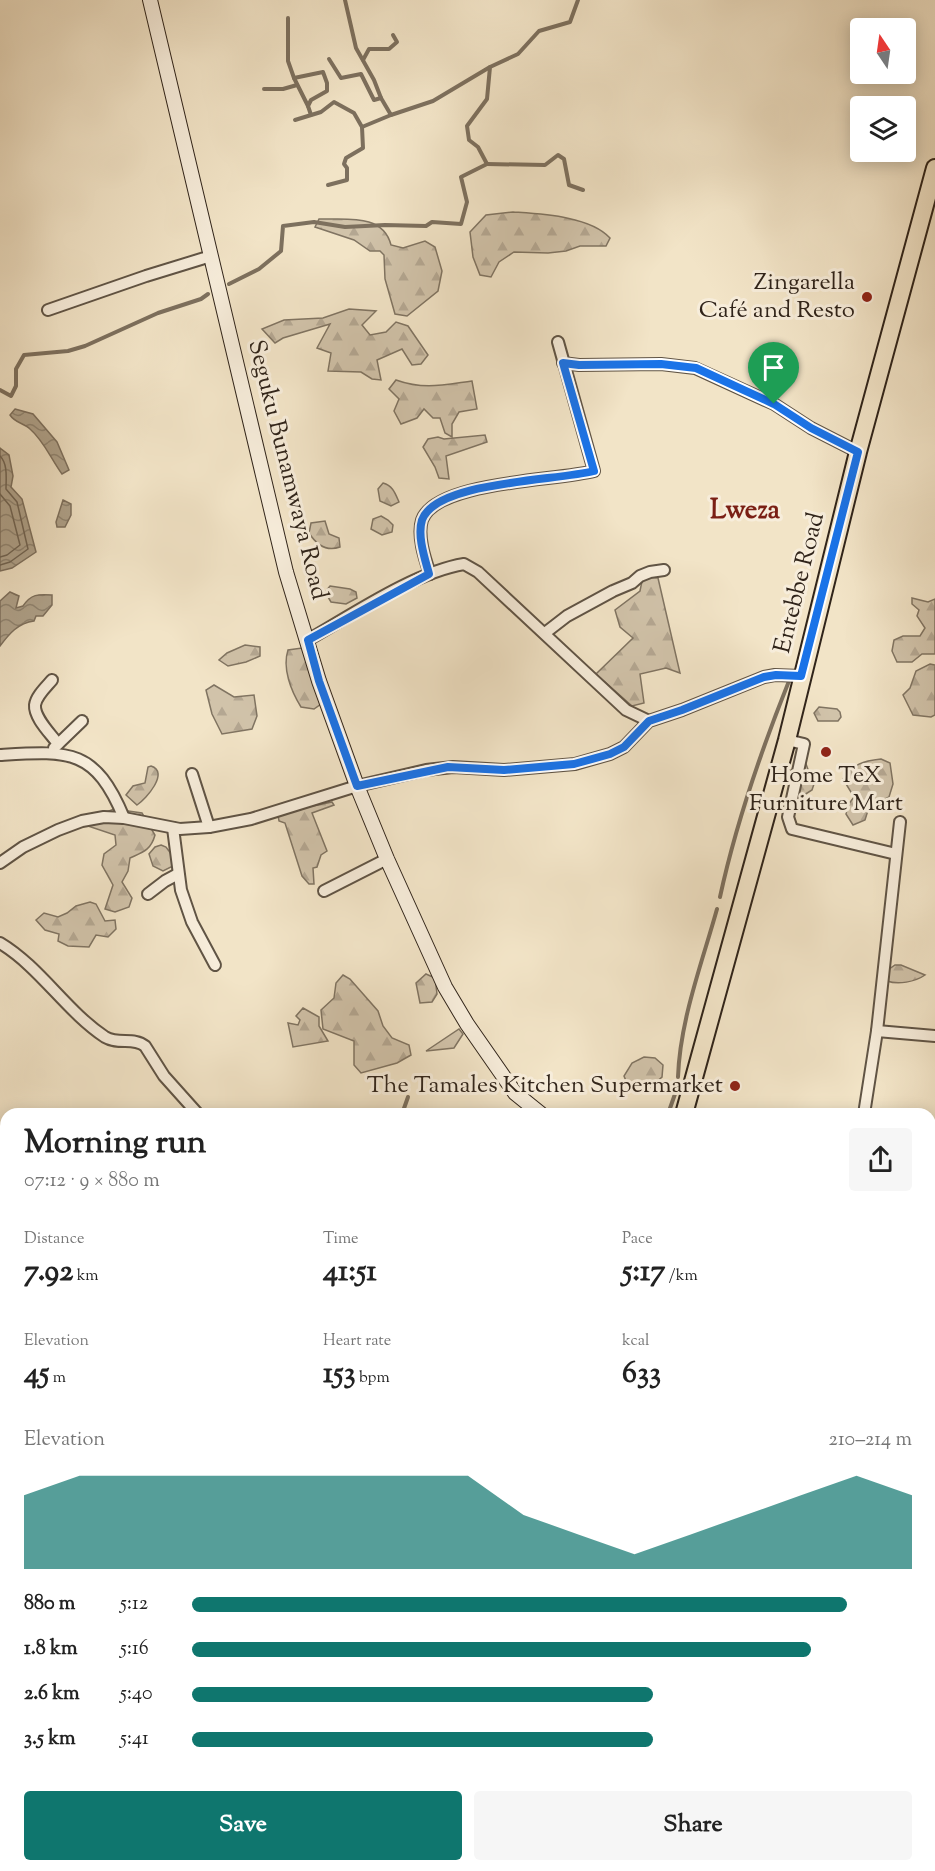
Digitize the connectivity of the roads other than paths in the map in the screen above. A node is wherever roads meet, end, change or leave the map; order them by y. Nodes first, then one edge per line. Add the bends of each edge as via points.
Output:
1 (150, 0) edge
2 (935, 168) edge
3 (211, 256) junction
4 (48, 310) dead end
5 (558, 342) dead end
6 (563, 363) junction
7 (858, 452) junction
8 (664, 570) dead end
9 (429, 574) junction
10 (545, 633) junction
11 (308, 640) junction
12 (801, 676) junction
13 (52, 680) dead end
14 (82, 721) dead end
15 (649, 721) junction
16 (787, 740) junction
17 (54, 748) junction
18 (0, 755) edge
19 (192, 774) dead end
20 (357, 786) junction
21 (124, 818) junction
22 (900, 822) dead end
23 (209, 827) junction
24 (173, 828) junction
25 (896, 854) junction
26 (387, 859) junction
27 (0, 863) edge
28 (178, 874) junction
29 (324, 891) dead end
30 (148, 894) dead end
31 (0, 943) edge
32 (215, 965) dead end
33 (877, 1031) junction
34 (935, 1036) edge
35 (193, 1108) edge
36 (529, 1108) edge
37 (686, 1108) edge
38 (865, 1108) edge

1 - 3 main road, Seguku Bunamwaya Road
2 - 7 main road, Entebbe Road
3 - 4 street
3 - 11 main road, Seguku Bunamwaya Road via 286,572
5 - 6 street
6 - 7 street via 696,368 774,404
6 - 9 street via 594,471 465,492 434,504 421,523
7 - 12 main road, Entebbe Road
8 - 10 street via 640,576 567,616
9 - 10 street via 454,565 470,566
9 - 11 street
10 - 15 street via 626,710
11 - 20 main road, Seguku Bunamwaya Road
12 - 15 street via 764,677
12 - 16 main road, Entebbe Road
13 - 17 street via 35,705
14 - 17 street
15 - 20 street via 624,747 574,764 504,770 448,767
16 - 25 street via 804,744 788,817 792,829
16 - 37 main road, Entebbe Road
17 - 18 street
17 - 21 street via 74,756 102,776
19 - 23 street
20 - 23 street via 251,819
20 - 26 main road, Seguku Bunamwaya Road
21 - 24 street
21 - 27 street via 104,817 57,830
22 - 25 street
23 - 24 street
24 - 28 street
25 - 33 street
26 - 29 street
26 - 36 main road, Seguku Bunamwaya Road via 451,996 496,1066
28 - 30 street
28 - 32 street via 192,922
31 - 35 street via 15,952 106,1037 145,1046 164,1076
33 - 34 street
33 - 38 street

